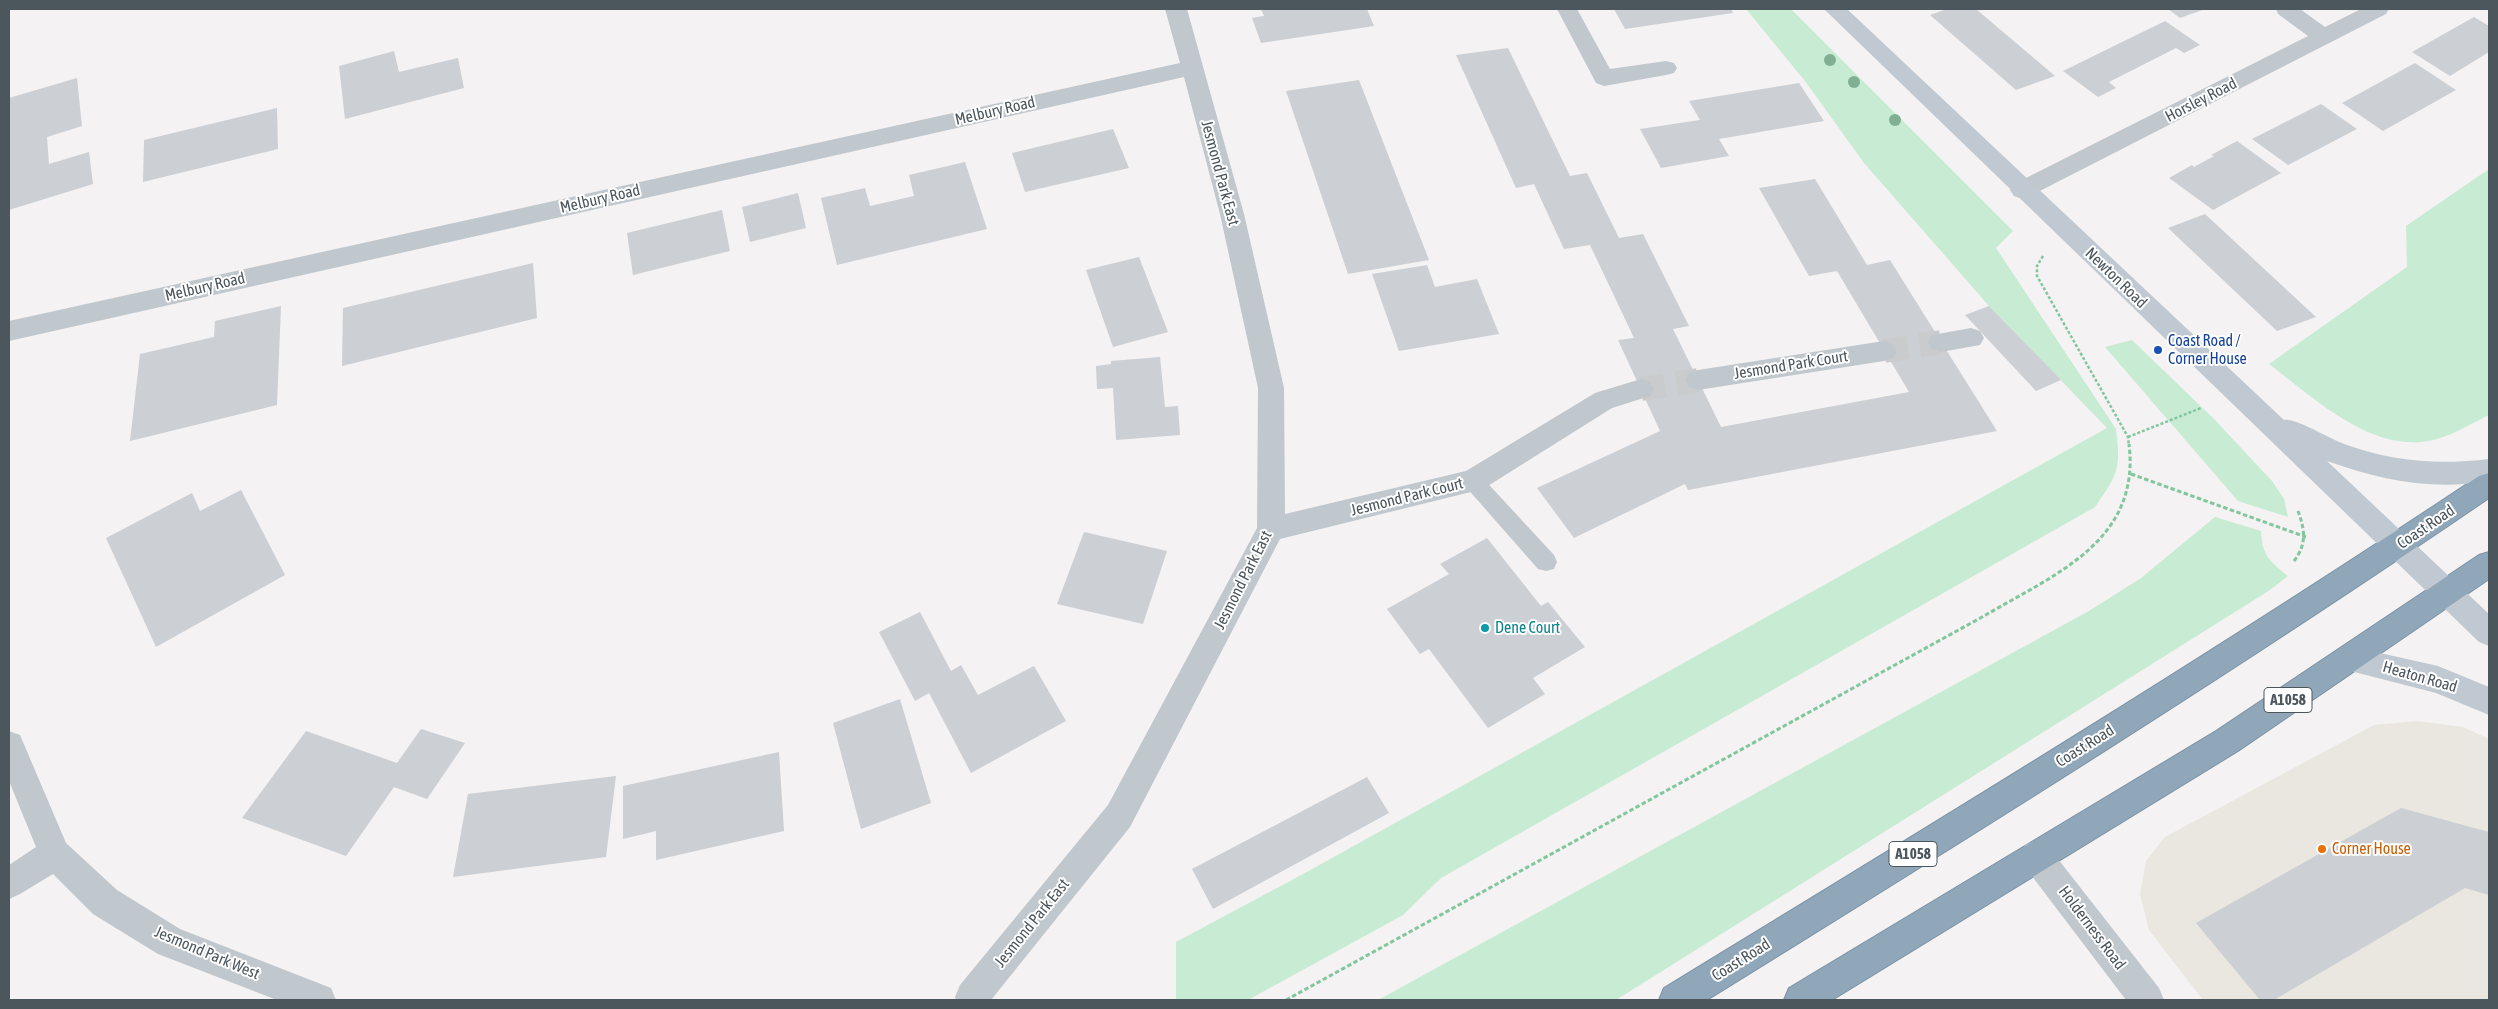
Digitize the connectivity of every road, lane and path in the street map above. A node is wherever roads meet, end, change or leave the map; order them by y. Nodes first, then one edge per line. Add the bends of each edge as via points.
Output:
1 (1176, 9) edge
2 (1567, 9) edge
3 (1835, 9) edge
4 (2286, 9) edge
5 (2378, 9) edge
6 (2324, 38) junction
7 (1191, 68) junction
8 (1666, 68) dead end
9 (2022, 190) junction
10 (2073, 237) junction
11 (9, 331) edge
12 (1972, 338) dead end
13 (1941, 342) tunnel mouth
14 (1884, 351) tunnel mouth
15 (1698, 380) tunnel mouth
16 (1641, 389) tunnel mouth
17 (2237, 394) junction
18 (2259, 414) junction
19 (2128, 437) junction
20 (2489, 470) edge
21 (2130, 474) junction
22 (1473, 481) junction
23 (2489, 484) edge
24 (2298, 511) dead end
25 (1271, 530) junction
26 (2306, 537) junction
27 (2399, 546) junction
28 (2294, 561) dead end
29 (1546, 562) dead end
30 (2489, 564) edge
31 (2447, 592) junction
32 (2489, 633) edge
33 (2349, 659) junction
34 (2489, 701) edge
35 (9, 745) edge
36 (55, 854) junction
37 (2036, 856) junction
38 (9, 883) edge
39 (967, 999) edge
40 (320, 1000) edge
41 (1286, 1000) edge
42 (1676, 1000) edge
43 (1801, 1000) edge
44 (2147, 1000) edge

1 - 7 street, Jesmond Park East
2 - 8 street via 1604,78
3 - 9 street, Newton Road
4 - 6 street
5 - 6 street, Horsley Road
6 - 9 street, Horsley Road
7 - 11 street, Melbury Road
7 - 25 street, Jesmond Park East via 1232,214 1270,388
9 - 10 street, Newton Road
10 - 17 street, Newton Road
10 - 19 path via 2042,256 2036,266 2037,276
12 - 13 street
14 - 15 street, Jesmond Park Court
16 - 22 street, Jesmond Park Court via 1604,400
17 - 18 street, Newton Road
17 - 19 path
18 - 20 street via 2306,440 2374,465 2430,474
18 - 27 street, Newton Road
19 - 21 path
21 - 26 path
21 - 41 path via 2123,503 2104,537 2043,581
22 - 25 street, Jesmond Park Court
22 - 29 lane
23 - 27 highway, Coast Road / A1058
24 - 26 path
25 - 39 street, Jesmond Park East via 1119,816
26 - 28 path
27 - 31 street, Newton Road
27 - 42 highway, Coast Road / A1058 via 2008,795
30 - 31 highway, A1058
31 - 32 street
31 - 33 highway, A1058
33 - 34 street, Heaton Road via 2438,680
33 - 37 highway, A1058 via 2227,741
35 - 36 street, Jesmond Park West
36 - 38 street
36 - 40 street, Jesmond Park West via 105,902 170,942
37 - 43 highway, A1058
37 - 44 street, Holderness Road

